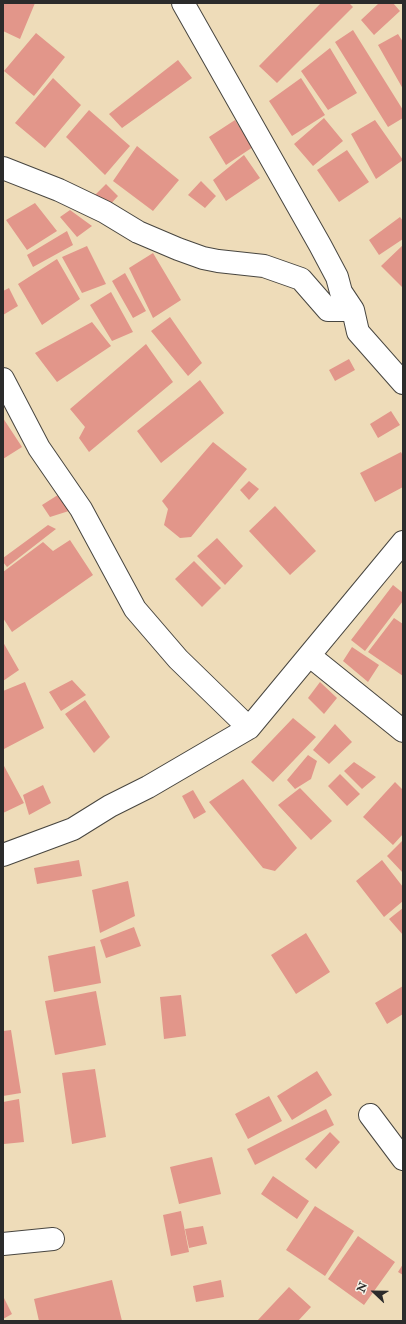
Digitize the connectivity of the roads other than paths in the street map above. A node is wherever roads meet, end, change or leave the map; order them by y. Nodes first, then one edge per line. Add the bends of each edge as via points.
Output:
1 (183, 3) edge
2 (3, 168) edge
3 (353, 310) junction
4 (3, 379) edge
5 (403, 383) edge
6 (403, 542) edge
7 (310, 656) junction
8 (249, 728) junction
9 (403, 731) edge
10 (3, 856) edge
11 (370, 1115) dead end
12 (403, 1159) edge
13 (53, 1239) dead end
14 (3, 1244) edge

1 - 3 street via 320,245 337,277 340,292
2 - 3 street via 59,190 105,212 138,232 190,254 218,261 264,266 301,278 328,310
3 - 5 street via 358,332
4 - 8 street via 39,448 81,509 135,609 178,659
6 - 7 street
7 - 8 street
7 - 9 street
8 - 10 street via 73,829
11 - 12 street
13 - 14 street

